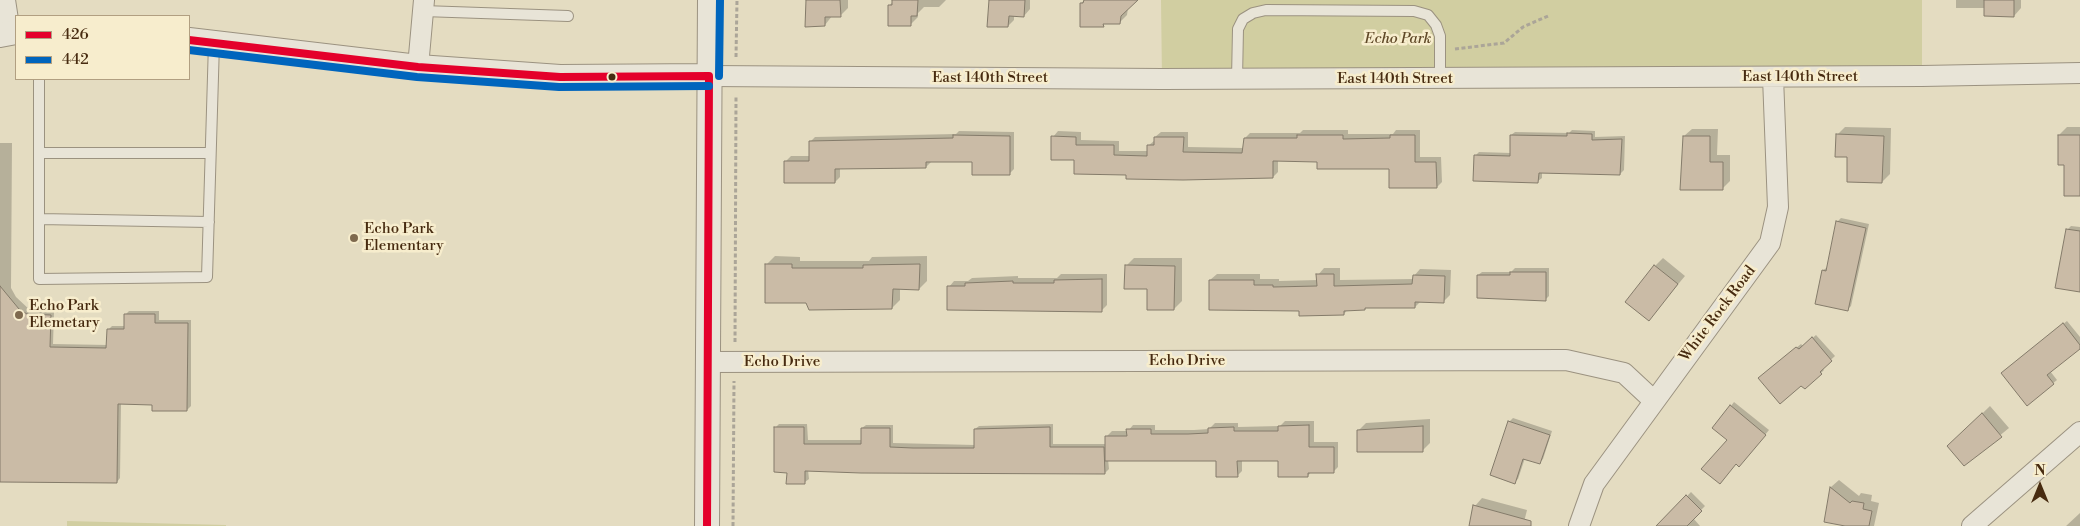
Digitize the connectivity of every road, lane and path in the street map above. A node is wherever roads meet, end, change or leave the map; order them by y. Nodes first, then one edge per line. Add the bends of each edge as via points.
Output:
1 (5, 0) edge
2 (710, 0) edge
3 (737, 0) edge
4 (424, 6) edge
5 (568, 16) dead end
6 (1548, 16) dead end
7 (9, 33) edge
8 (190, 40) edge
9 (214, 43) junction
10 (1447, 51) dead end
11 (418, 66) junction
12 (2080, 72) edge
13 (709, 76) junction
14 (736, 76) junction
15 (1772, 77) junction
16 (1440, 78) junction
17 (1237, 79) junction
18 (38, 80) edge
19 (210, 153) junction
20 (39, 154) junction
21 (39, 219) junction
22 (209, 222) junction
23 (708, 362) junction
24 (735, 362) junction
25 (1653, 400) junction
26 (2080, 432) edge
27 (707, 526) edge
28 (733, 526) edge
29 (1579, 526) edge
30 (1972, 526) edge

1 - 7 street
2 - 13 street
3 - 14 path
4 - 5 lane
4 - 11 street
6 - 10 path via 1523,27 1504,42
8 - 9 street
9 - 11 street
9 - 19 lane
11 - 13 street via 560,77
12 - 15 street, East 140th Street
13 - 14 street, East 140th Street
13 - 23 street
14 - 17 street, East 140th Street
14 - 24 path
15 - 16 street, East 140th Street
15 - 25 street, White Rock Road via 1778,207 1770,243
16 - 17 street, East 140th Street
16 - 17 lane via 1440,36 1428,15 1414,11 1266,10 1243,19 1238,29
18 - 20 lane
19 - 20 lane
19 - 22 lane
20 - 21 lane
21 - 22 lane
21 - 22 lane via 39,279 207,277
23 - 24 street, Echo Drive
23 - 27 street
24 - 25 street, Echo Drive via 1566,360 1624,373
24 - 28 path
25 - 29 street, White Rock Road via 1594,484
26 - 30 street

